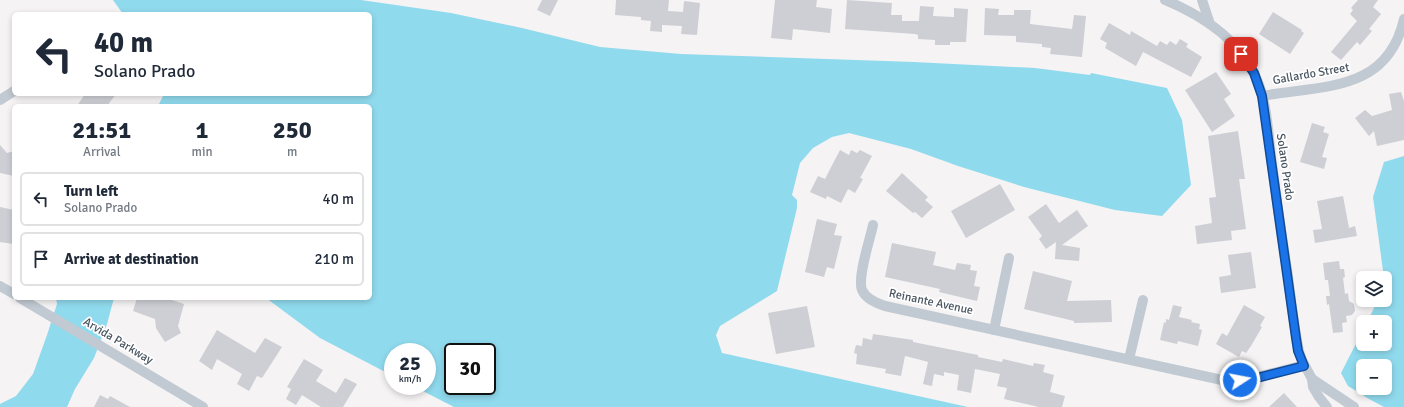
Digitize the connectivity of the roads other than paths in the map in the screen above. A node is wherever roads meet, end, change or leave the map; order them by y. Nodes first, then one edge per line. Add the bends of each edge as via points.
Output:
1 (1165, 0) edge
2 (1202, 0) edge
3 (1404, 19) edge
4 (1210, 24) junction
5 (12, 92) edge
6 (1262, 96) junction
7 (0, 100) edge
8 (874, 225) dead end
9 (1009, 258) dead end
10 (0, 286) edge
11 (12, 293) edge
12 (23, 300) edge
13 (1142, 300) dead end
14 (994, 330) junction
15 (1129, 359) junction
16 (1304, 366) junction
17 (1312, 378) junction
18 (203, 407) edge
19 (1327, 407) edge
20 (1354, 407) edge

1 - 4 street, Solano Prado
2 - 4 street
3 - 6 street, Gallardo Street via 1390,53 1381,64 1365,75 1336,85
4 - 6 street, Solano Prado via 1241,54 1254,73
5 - 7 street
6 - 16 street, Solano Prado via 1298,351
8 - 14 street, Reinante Avenue via 861,275 862,290 869,298 885,306
9 - 14 street
10 - 11 street
12 - 18 street, Arvida Parkway
13 - 15 street
14 - 15 street, Reinante Avenue
15 - 16 street, Reinante Avenue via 1210,378 1232,380 1246,380
16 - 17 street, Solano Prado
17 - 19 street, Solano Prado via 1313,386
17 - 20 street, Solano Prado

